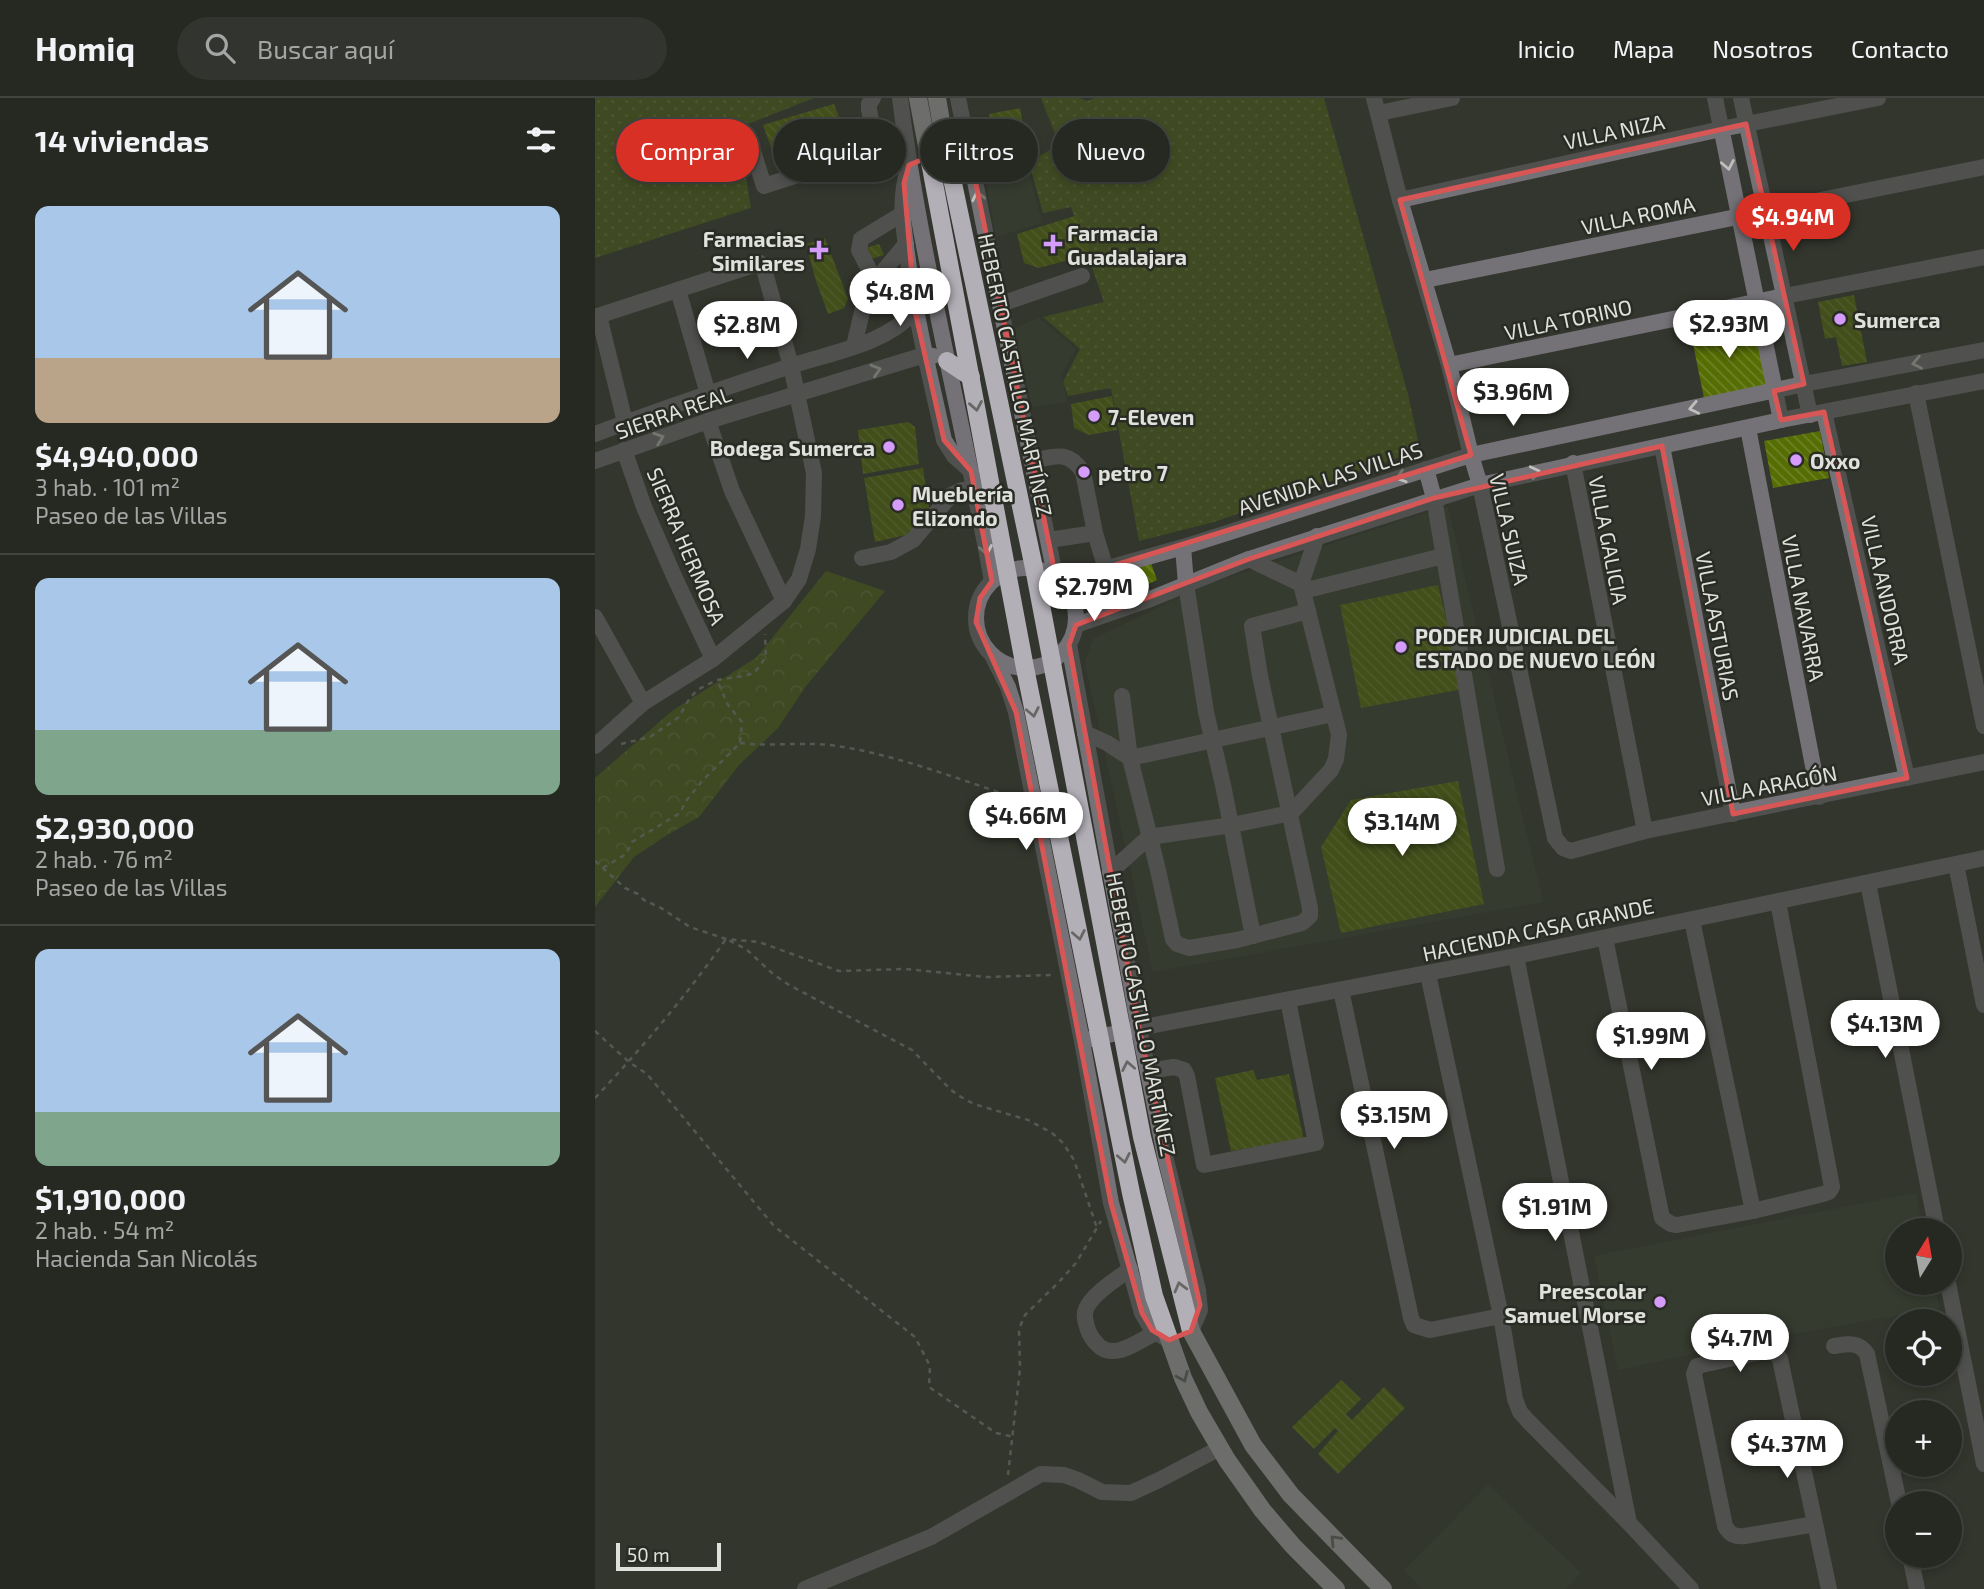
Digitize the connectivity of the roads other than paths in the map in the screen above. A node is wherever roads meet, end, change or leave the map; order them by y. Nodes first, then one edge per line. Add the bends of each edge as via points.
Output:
1 (873, 98) edge
2 (958, 98) edge
3 (1452, 98) edge
4 (1715, 98) edge
5 (1741, 98) edge
6 (1878, 98) edge
7 (943, 101) edge
8 (900, 103) edge
9 (919, 104) edge
10 (1376, 106) edge
11 (871, 119) edge
12 (944, 119) edge
13 (962, 119) edge
14 (1746, 124) junction
15 (1721, 129) junction
16 (906, 146) edge
17 (920, 159) edge
18 (909, 165) junction
19 (1984, 167) edge
20 (759, 170) edge
21 (777, 182) edge
22 (933, 182) edge
23 (953, 182) edge
24 (976, 182) edge
25 (1400, 200) junction
26 (1764, 210) junction
27 (902, 214) junction
28 (1739, 215) junction
29 (906, 244) junction
30 (1984, 257) edge
31 (1082, 275) dead end
32 (1425, 280) junction
33 (875, 281) junction
34 (678, 290) junction
35 (1785, 296) junction
36 (1756, 302) junction
37 (1001, 304) junction
38 (915, 311) junction
39 (597, 316) edge
40 (854, 346) junction
41 (1984, 350) edge
42 (925, 355) junction
43 (947, 361) junction
44 (1449, 365) junction
45 (791, 366) junction
46 (971, 377) junction
47 (1984, 381) edge
48 (1804, 384) junction
49 (1774, 391) junction
50 (797, 393) junction
51 (1916, 393) junction
52 (708, 394) junction
53 (1817, 413) junction
54 (1780, 420) junction
55 (708, 421) junction
56 (625, 422) junction
57 (1748, 428) junction
58 (595, 434) edge
59 (1662, 446) junction
60 (624, 450) junction
61 (1471, 455) junction
62 (595, 461) edge
63 (1033, 461) junction
64 (1573, 463) junction
65 (1426, 469) junction
66 (971, 471) junction
67 (1480, 485) junction
68 (975, 490) junction
69 (1434, 498) junction
70 (1095, 533) junction
71 (1317, 536) junction
72 (1049, 540) junction
73 (1183, 547) junction
74 (1443, 556) junction
75 (862, 558) dead end
76 (1249, 558) junction
77 (1034, 568) junction
78 (1106, 569) junction
79 (999, 577) junction
80 (1059, 578) junction
81 (1186, 584) junction
82 (1302, 588) junction
83 (784, 601) junction
84 (1308, 611) junction
85 (595, 617) edge
86 (1076, 625) junction
87 (1069, 646) junction
88 (992, 655) junction
89 (713, 659) junction
90 (1051, 662) junction
91 (1024, 668) junction
92 (1122, 696) dead end
93 (643, 703) junction
94 (1333, 714) junction
95 (1984, 726) edge
96 (1272, 728) junction
97 (1085, 733) junction
98 (1212, 739) junction
99 (598, 743) edge
100 (1130, 758) junction
101 (1984, 762) edge
102 (1907, 778) junction
103 (1819, 797) junction
104 (1291, 813) junction
105 (1733, 814) junction
106 (1232, 825) junction
107 (1645, 831) junction
108 (1149, 836) junction
109 (1563, 848) joint
110 (1984, 858) edge
111 (1956, 864) junction
112 (1497, 869) dead end
113 (1110, 872) junction
114 (1868, 883) junction
115 (1778, 902) junction
116 (1692, 919) junction
117 (1253, 936) junction
118 (1605, 938) junction
119 (1516, 956) junction
120 (1428, 974) junction
121 (1341, 990) junction
122 (1288, 1000) junction
123 (1984, 1005) edge
124 (1130, 1030) junction
125 (1091, 1039) junction
126 (1148, 1071) junction
127 (1753, 1211) junction
128 (1935, 1218) edge
129 (1130, 1269) junction
130 (1950, 1295) edge
131 (1501, 1316) junction
132 (1191, 1331) junction
133 (1162, 1336) junction
134 (1833, 1346) dead end
135 (1220, 1448) junction
136 (1984, 1464) edge
137 (1896, 1491) edge
138 (1629, 1523) junction
139 (1815, 1524) junction
140 (1913, 1568) edge
141 (805, 1589) edge
142 (1336, 1589) edge
143 (1383, 1589) edge
144 (1691, 1589) edge
145 (1829, 1589) edge
146 (1917, 1589) edge

1 - 11 street
2 - 13 street
3 - 10 street
4 - 15 street
5 - 14 street, VILLA ANDORRA
6 - 14 street, VILLA NIZA
7 - 9 street
7 - 12 main road, HEBERTO CASTILLO MARTÍNEZ
8 - 9 street
10 - 25 street, VILLA SUIZA
14 - 15 street, VILLA NIZA
14 - 26 street, VILLA ANDORRA
15 - 25 street, VILLA NIZA
15 -> 28 street
16 - 18 street
17 - 18 street
18 - 27 street
18 - 43 street
19 - 26 street, VILLA ROMA
20 - 21 street via 764,186
22 - 46 main road, HEBERTO CASTILLO MARTÍNEZ
23 - 77 main road, HEBERTO CASTILLO MARTÍNEZ
37 -> 24 street
25 - 32 street, VILLA SUIZA
26 - 28 street, VILLA ROMA
26 - 35 street, VILLA ANDORRA
27 - 29 street
27 - 33 street via 861,239 859,250
28 - 32 street, VILLA ROMA
28 - 36 street
29 - 33 street
29 - 38 street
30 - 35 street, VILLA TORINO
31 - 37 street
32 - 44 street, VILLA SUIZA
33 - 40 street via 865,299
34 - 39 street
34 - 45 street via 760,263
34 - 52 street
35 - 36 street, VILLA TORINO
35 - 48 street, VILLA ANDORRA
36 - 44 street, VILLA TORINO
36 - 49 street
37 - 63 street
38 - 40 street, SIERRA REAL via 893,331
38 - 42 street
39 - 56 street
40 - 45 street, SIERRA REAL
41 -> 48 street, AVENIDA LAS VILLAS
42 - 43 street
50 -> 42 street, SIERRA REAL
42 - 66 street via 944,440
43 - 46 main road
43 - 66 street
44 - 61 street, VILLA SUIZA
45 - 50 street
45 - 52 street, SIERRA REAL
46 -> 79 main road, HEBERTO CASTILLO MARTÍNEZ
47 - 51 street
48 - 49 street, AVENIDA LAS VILLAS
48 - 53 street, VILLA ANDORRA
49 - 54 street
49 -> 61 street, AVENIDA LAS VILLAS
50 - 55 street, SIERRA REAL
50 - 83 street via 814,473 813,516 799,579
51 - 53 street
51 - 95 street
52 - 56 street, SIERRA REAL
53 - 54 street
53 - 102 street, VILLA ANDORRA
54 - 57 street
60 -> 55 street, SIERRA REAL
55 - 83 street via 732,491
56 - 58 street, SIERRA REAL
57 - 59 street
57 - 103 street, VILLA NAVARRA
59 - 64 street
59 - 105 street, VILLA ASTURIAS
60 - 62 street, SIERRA REAL
60 - 89 street, SIERRA HERMOSA via 644,507
61 - 65 street, AVENIDA LAS VILLAS
61 - 67 street, VILLA SUIZA
63 - 70 street via 1057,456 1077,464 1083,472
63 - 72 street
67 -> 64 street
64 - 107 street, VILLA GALICIA
65 - 69 street
65 -> 73 street, AVENIDA LAS VILLAS
66 - 68 street
67 - 69 street
67 - 109 street, VILLA SUIZA via 1555,838
68 - 75 street via 951,495 913,540 891,552
68 -> 79 street
69 - 71 street
69 - 74 street
70 - 72 street
70 - 78 street
71 - 76 street
71 - 82 street
72 - 80 street
73 - 78 street, AVENIDA LAS VILLAS
73 - 81 street
74 - 82 street
74 - 112 street
76 - 81 street
76 - 82 street
77 - 79 street
77 - 80 street
77 - 90 main road, HEBERTO CASTILLO MARTÍNEZ
78 - 80 street, AVENIDA LAS VILLAS
79 - 88 street via 980,598 976,610 978,635
79 - 91 main road, HEBERTO CASTILLO MARTÍNEZ
80 - 86 street via 1072,597
81 - 86 street
81 - 98 street
82 - 84 street
83 - 89 street
84 - 94 street
84 - 96 street via 1252,625
85 - 93 street
86 - 87 street
87 - 90 street
87 - 97 street
88 - 91 street
88 - 125 street via 1016,712 1068,975
89 - 93 street
90 - 91 street
90 - 124 main road, HEBERTO CASTILLO MARTÍNEZ
91 -> 125 main road, HEBERTO CASTILLO MARTÍNEZ
92 - 100 street
93 - 99 street
94 - 96 street
94 - 104 street via 1339,735 1331,771
96 - 98 street
96 - 104 street
97 - 100 street
97 - 113 street
98 - 100 street
98 - 106 street
100 - 108 street
101 - 102 street, VILLA ARAGÓN
102 - 103 street, VILLA ARAGÓN
103 - 105 street, VILLA ARAGÓN
104 - 106 street
104 - 117 street via 1310,916 1302,923
105 - 107 street, VILLA ARAGÓN
106 - 108 street
106 - 117 street
107 - 109 street, VILLA ARAGÓN via 1571,851
108 - 113 street
108 - 117 street via 1177,944 1189,948
110 - 111 street, HACIENDA CASA GRANDE
111 - 114 street, HACIENDA CASA GRANDE
111 - 123 street
113 - 124 street
114 - 115 street, HACIENDA CASA GRANDE
114 - 128 street
115 - 116 street, HACIENDA CASA GRANDE
115 - 127 street via 1832,1182 1829,1192
116 - 118 street, HACIENDA CASA GRANDE
116 - 127 street
118 - 119 street, HACIENDA CASA GRANDE
118 - 127 street via 1662,1218 1677,1225
119 - 120 street, HACIENDA CASA GRANDE
119 - 138 street
120 - 121 street, HACIENDA CASA GRANDE
120 - 131 street
121 - 122 street, HACIENDA CASA GRANDE
121 - 131 street via 1414,1325 1430,1330
122 - 124 street, HACIENDA CASA GRANDE
122 - 126 street via 1315,1143 1204,1165 1184,1070
124 - 125 street, HACIENDA CASA GRANDE
124 - 126 street
132 -> 124 main road, HEBERTO CASTILLO MARTÍNEZ via 1151,1179
125 - 129 street via 1111,1203
125 -> 133 main road, HEBERTO CASTILLO MARTÍNEZ
126 - 132 street via 1198,1290 1200,1310
129 - 133 street via 1142,1313
129 - 133 street via 1086,1308 1089,1335 1109,1352
130 - 136 street
131 - 138 street via 1520,1412
132 - 133 main road
143 -> 132 main road, HEBERTO CASTILLO MARTÍNEZ via 1291,1495 1253,1446
133 -> 135 main road, HEBERTO CASTILLO MARTÍNEZ
134 - 137 street via 1858,1345 1867,1354
135 - 141 street via 1131,1493 1102,1492 1063,1475 1041,1474 931,1537
135 - 142 main road, HEBERTO CASTILLO MARTÍNEZ via 1263,1511
138 - 144 street
139 - 139 street via 1736,1537 1728,1532 1695,1369 1701,1364 1765,1350 1776,1353
139 - 145 street
140 - 146 street

